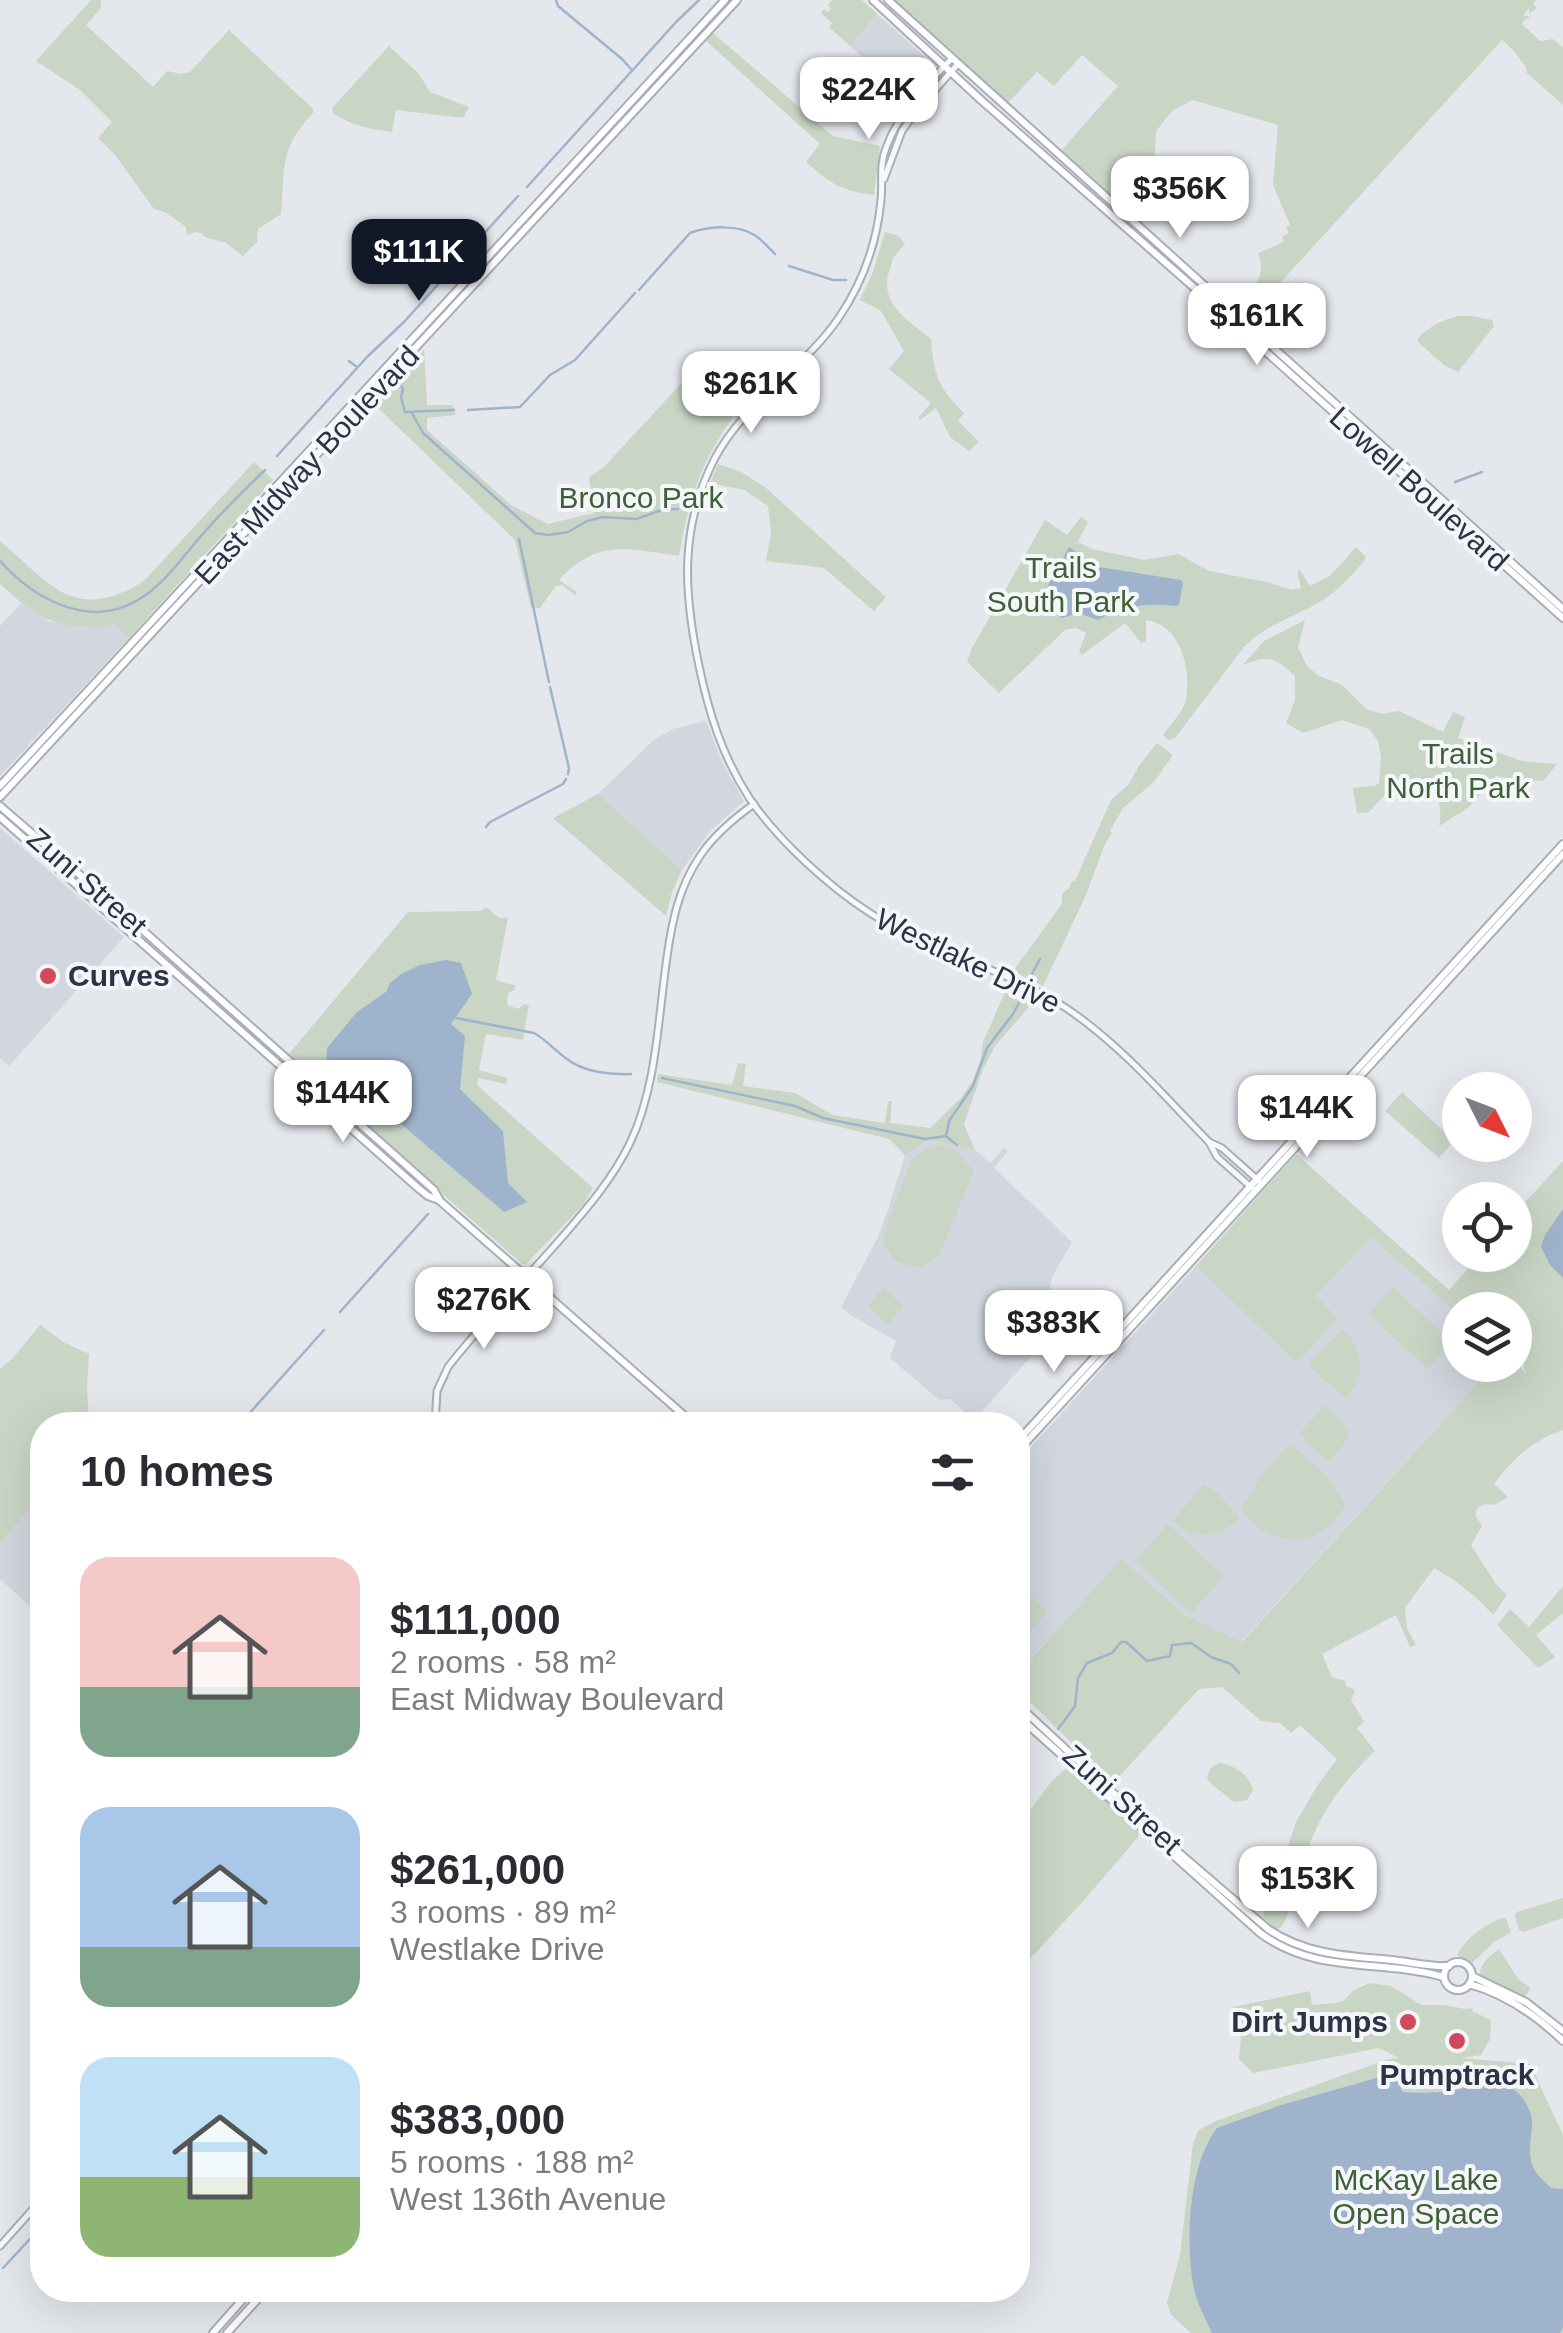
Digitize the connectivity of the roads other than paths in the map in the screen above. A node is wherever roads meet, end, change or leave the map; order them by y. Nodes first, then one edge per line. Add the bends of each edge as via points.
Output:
1 (725, 0) edge
2 (737, 0) edge
3 (873, 0) edge
4 (888, 0) edge
5 (906, 31) junction
6 (937, 44) junction
7 (955, 61) junction
8 (948, 69) junction
9 (1098, 202) junction
10 (1130, 220) junction
11 (1563, 609) edge
12 (1563, 618) edge
13 (0, 786) edge
14 (0, 797) edge
15 (754, 804) junction
16 (0, 806) edge
17 (0, 816) edge
18 (1563, 844) edge
19 (1563, 854) edge
20 (1209, 1142) junction
21 (1259, 1181) junction
22 (1252, 1188) junction
23 (440, 1201) junction
24 (527, 1277) junction
25 (1116, 1334) junction
26 (1116, 1343) junction
27 (436, 1412) edge
28 (680, 1412) edge
29 (1030, 1429) edge
30 (1030, 1438) edge
31 (1030, 1719) edge
32 (1030, 1725) edge
33 (1047, 1738) junction
34 (1449, 1966) junction
35 (1444, 1976) junction
36 (1470, 1980) junction
37 (1563, 2031) edge
38 (1563, 2041) edge
39 (30, 2212) edge
40 (0, 2246) edge
41 (240, 2302) edge
42 (255, 2302) edge
43 (213, 2333) edge
44 (228, 2333) edge

1 - 13 main road, East Midway Boulevard
2 - 14 main road, East Midway Boulevard
3 - 5 main road, Lowell Boulevard
4 - 6 main road, Lowell Boulevard
5 - 6 main road
5 - 8 main road, Lowell Boulevard
6 - 7 main road, Lowell Boulevard
7 - 8 street, Westlake Drive
7 - 10 main road, Lowell Boulevard
8 - 9 main road, Lowell Boulevard
8 - 15 street, Westlake Drive via 902,131 883,181 873,246 849,302 813,351 731,432 709,470 692,524 686,584 704,690 723,749
9 - 10 main road
9 - 12 main road, Lowell Boulevard
10 - 11 main road, Lowell Boulevard
15 - 20 street, Westlake Drive via 794,850 868,912 1080,1018
15 - 24 street via 706,848 678,900 646,1096 630,1144 600,1193
16 - 23 main road, Zuni Street
17 - 23 main road, Zuni Street
18 - 21 main road
19 - 21 main road
20 - 21 street, Westlake Drive
20 - 22 street, Westlake Drive
21 - 22 main road
22 - 25 main road
22 - 26 main road
23 - 24 main road, Zuni Street
24 - 27 street via 452,1361 442,1376
24 - 28 main road, Zuni Street
25 - 26 main road
25 - 29 main road
26 - 30 main road
31 - 33 main road, Zuni Street
32 - 33 main road, Zuni Street
33 - 34 main road, Zuni Street via 1280,1938 1330,1954
33 - 35 main road, Zuni Street via 1271,1942 1314,1959
34 - 35 main road
34 - 36 main road via 1464,1964
35 - 36 main road via 1454,1989
36 - 37 main road via 1526,2002
36 - 38 main road via 1516,2004
39 - 40 street
41 - 43 main road
42 - 44 main road

